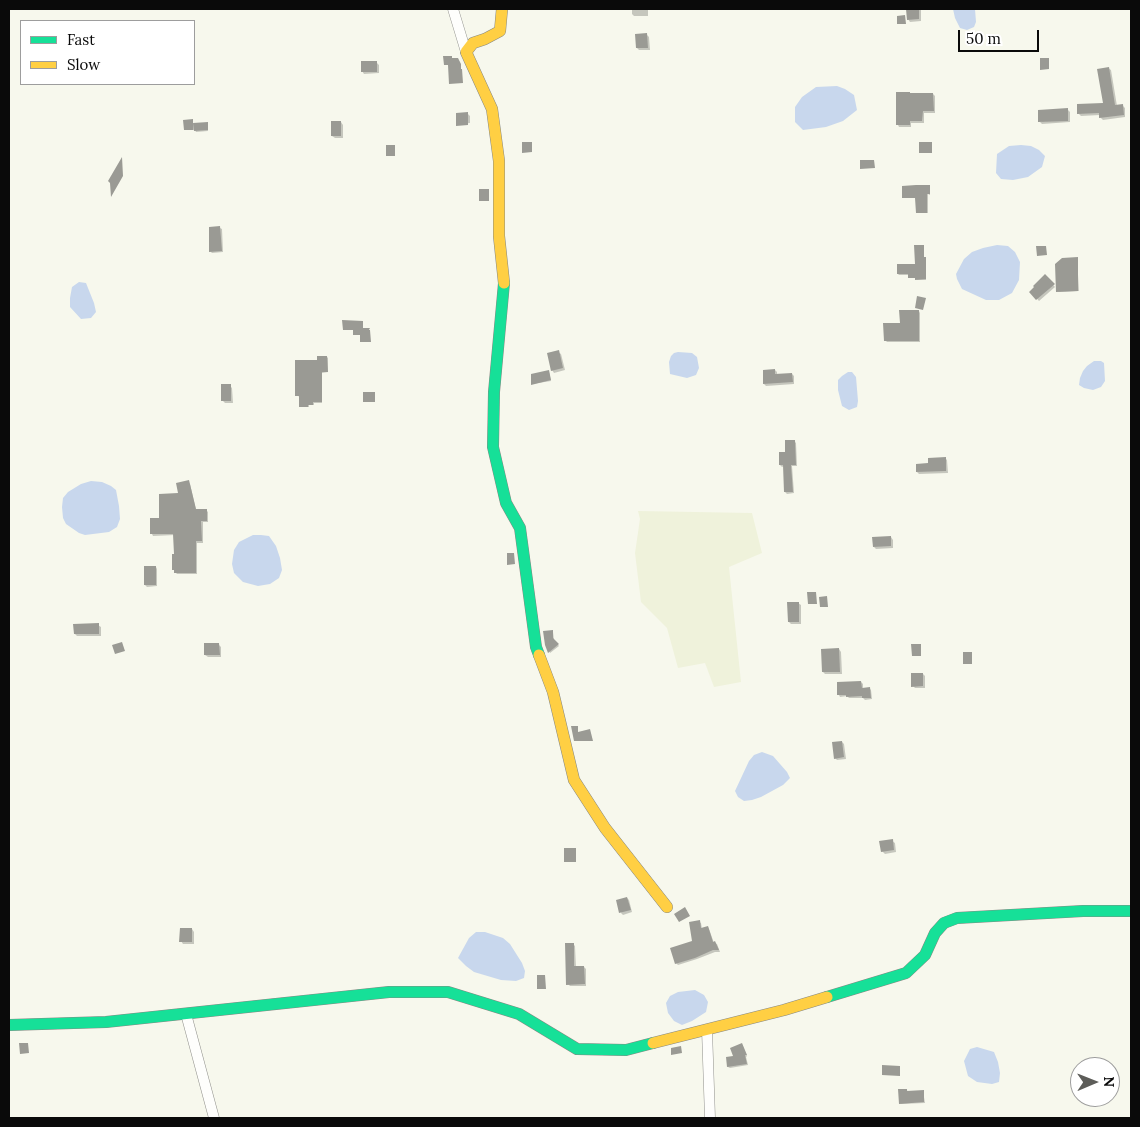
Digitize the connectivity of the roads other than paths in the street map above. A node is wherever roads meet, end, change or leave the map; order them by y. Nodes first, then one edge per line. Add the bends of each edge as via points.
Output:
1 (453, 9) edge
2 (502, 9) edge
3 (466, 52) junction
4 (667, 908) dead end
5 (1131, 911) edge
6 (186, 1014) junction
7 (9, 1025) edge
8 (707, 1030) junction
9 (214, 1118) edge
10 (710, 1118) edge

1 - 3 street
2 - 3 street via 500,31 473,43
3 - 4 street via 492,109 499,161 499,236 504,287 494,392 493,447 506,503 520,528 536,647 553,692 574,780 605,828
5 - 8 street via 957,918 944,923 935,933 925,955 906,973
6 - 7 street via 106,1022
6 - 8 street via 389,992 448,992 519,1014 577,1049 626,1050
6 - 9 street
8 - 10 street

